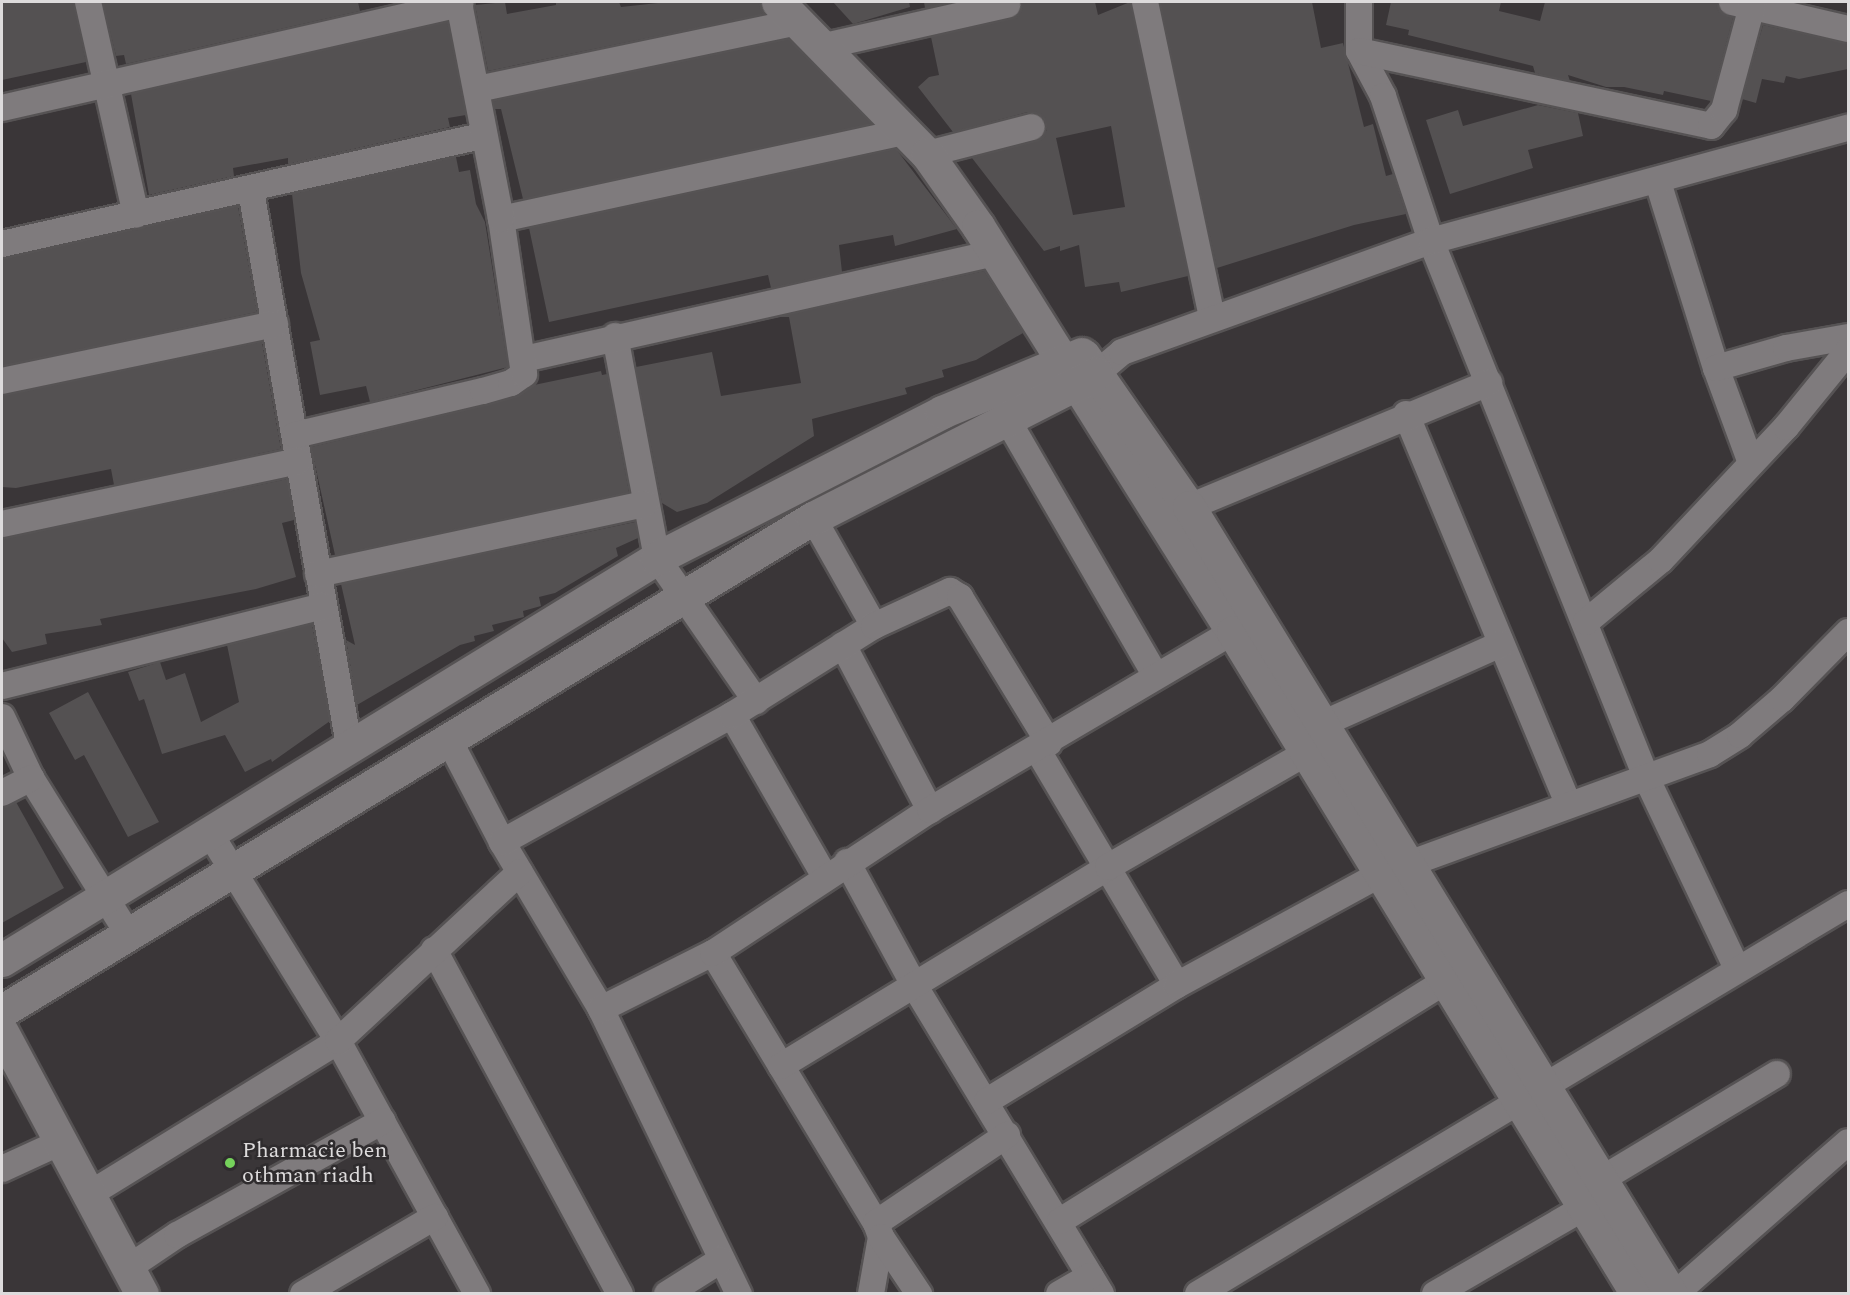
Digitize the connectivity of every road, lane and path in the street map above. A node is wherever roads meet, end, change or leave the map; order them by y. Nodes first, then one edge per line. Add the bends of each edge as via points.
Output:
1 (88, 2) edge
2 (1145, 2) edge
3 (1359, 2) edge
4 (459, 3) edge
5 (1742, 4) edge
6 (1007, 5) dead end
7 (788, 12) edge
8 (1848, 29) edge
9 (820, 47) junction
10 (1359, 51) junction
11 (105, 86) junction
12 (477, 89) junction
13 (2, 108) edge
14 (1032, 127) dead end
15 (1848, 128) edge
16 (484, 135) junction
17 (916, 143) junction
18 (1658, 182) junction
19 (251, 191) junction
20 (136, 215) junction
21 (501, 219) junction
22 (1431, 241) junction
23 (2, 244) edge
24 (996, 253) junction
25 (1212, 318) junction
26 (275, 324) junction
27 (615, 336) junction
28 (1848, 337) edge
29 (1848, 351) edge
30 (524, 358) junction
31 (1079, 367) junction
32 (1716, 368) junction
33 (2, 381) edge
34 (1489, 382) junction
35 (1406, 414) junction
36 (1007, 419) junction
37 (295, 435) junction
38 (298, 461) junction
39 (1751, 463) junction
40 (645, 504) junction
41 (1189, 507) junction
42 (813, 518) junction
43 (2, 524) edge
44 (657, 558) junction
45 (318, 574) junction
46 (683, 596) junction
47 (323, 606) junction
48 (1586, 622) junction
49 (1244, 625) junction
50 (874, 626) junction
51 (1848, 632) edge
52 (1501, 644) junction
53 (843, 645) junction
54 (1156, 676) junction
55 (2, 686) edge
56 (756, 700) junction
57 (732, 715) junction
58 (2, 717) edge
59 (1322, 724) junction
60 (449, 740) junction
61 (349, 745) junction
62 (1043, 746) junction
63 (1306, 753) junction
64 (31, 777) junction
65 (1646, 777) junction
66 (2, 793) edge
67 (1569, 803) junction
68 (930, 810) junction
69 (209, 832) junction
70 (502, 842) junction
71 (847, 862) junction
72 (1108, 867) junction
73 (1396, 868) junction
74 (234, 870) junction
75 (520, 872) junction
76 (825, 877) junction
77 (107, 898) junction
78 (1848, 904) edge
79 (127, 932) junction
80 (434, 950) junction
81 (713, 952) junction
82 (2, 960) edge
83 (1737, 969) junction
84 (1445, 981) junction
85 (914, 985) junction
86 (1177, 985) junction
87 (601, 1009) junction
88 (2, 1011) edge
89 (2, 1032) edge
90 (338, 1041) junction
91 (781, 1066) junction
92 (1777, 1074) dead end
93 (1530, 1092) junction
94 (987, 1101) junction
95 (383, 1120) junction
96 (1007, 1135) junction
97 (61, 1142) junction
98 (1848, 1142) edge
99 (2, 1169) edge
100 (1602, 1179) junction
101 (88, 1195) junction
102 (1585, 1207) junction
103 (435, 1217) junction
104 (1060, 1221) junction
105 (879, 1230) junction
106 (722, 1260) junction
107 (135, 1281) edge
108 (1096, 1285) edge
109 (303, 1293) edge
110 (477, 1293) edge
111 (620, 1293) edge
112 (667, 1293) edge
113 (739, 1293) edge
114 (871, 1293) edge
115 (919, 1293) edge
116 (1059, 1293) edge
117 (1198, 1293) edge
118 (1435, 1293) edge
119 (1637, 1293) edge
120 (1673, 1293) edge

1 - 11 street
2 - 25 street
3 - 10 street
4 - 11 street
4 - 12 street
5 - 8 street
5 - 10 street via 1724,110 1711,126
6 - 9 street
7 - 9 street
7 - 12 street
9 - 17 street
10 - 22 street via 1383,96
11 - 13 street
11 - 20 street
12 - 16 street
14 - 17 street
15 - 18 street
16 - 19 street
16 - 21 street
17 - 21 street
17 - 24 street
18 - 22 street
18 - 32 street
19 - 20 street
19 - 26 street
20 - 23 street
21 - 30 street
22 - 25 street
22 - 34 street
24 - 27 street
24 - 31 street via 1040,322
25 - 31 street
26 - 33 street
26 - 37 street
27 - 30 street
27 - 40 street
28 - 32 street via 1786,348
29 - 39 street
30 - 37 street via 524,374 511,383
31 - 36 street
31 - 41 street via 1142,434
31 - 44 street via 921,422
31 - 49 street
32 - 39 street
34 - 35 street
34 - 48 street
35 - 41 street
35 - 52 street
36 - 42 street
36 - 54 street
37 - 38 street
38 - 43 street
38 - 45 street
39 - 48 street via 1661,560
40 - 44 street
40 - 45 street
41 - 49 street
42 - 46 street
42 - 50 street
44 - 46 street
44 - 61 street
45 - 47 street
46 - 56 street
46 - 60 street
47 - 55 street
47 - 61 street
48 - 65 street
49 - 54 street
49 - 59 street
49 - 63 street
50 - 53 street
50 - 62 street via 937,594 956,592
51 - 65 street via 1740,735 1695,761
52 - 59 street
52 - 67 street
53 - 56 street
53 - 68 street
54 - 62 street
56 - 57 street
57 - 70 street
57 - 76 street
58 - 64 street
59 - 73 street
60 - 70 street
60 - 74 street
61 - 69 street
62 - 68 street
62 - 72 street
63 - 72 street
63 - 73 street
64 - 66 street
64 - 77 street
65 - 67 street
65 - 83 street
67 - 73 street
68 - 71 street
69 - 74 street
69 - 77 street
70 - 75 street
71 - 76 street
71 - 85 street
72 - 85 street
72 - 86 street
73 - 84 street
73 - 86 street
73 - 93 street
74 - 79 street
74 - 90 street
75 - 80 street
75 - 87 street
76 - 81 street
77 - 79 street
77 - 82 street
78 - 83 street
79 - 88 street
80 - 90 street
80 - 111 street
81 - 87 street
81 - 91 street
83 - 93 street
84 - 93 street
84 - 104 street
85 - 91 street
85 - 94 street
86 - 94 street
87 - 106 street
89 - 97 street
90 - 95 street
90 - 101 street
91 - 105 street
92 - 100 street
93 - 100 street
93 - 102 street
93 - 117 street
94 - 96 street
95 - 103 street
95 - 107 street via 177,1235
96 - 104 street
96 - 105 street
97 - 99 street
97 - 101 street
98 - 120 street
100 - 120 street
101 - 107 street
102 - 118 street
102 - 119 street
103 - 109 street
103 - 110 street
104 - 108 street
105 - 114 street
105 - 115 street
106 - 112 street
106 - 113 street
108 - 116 street

